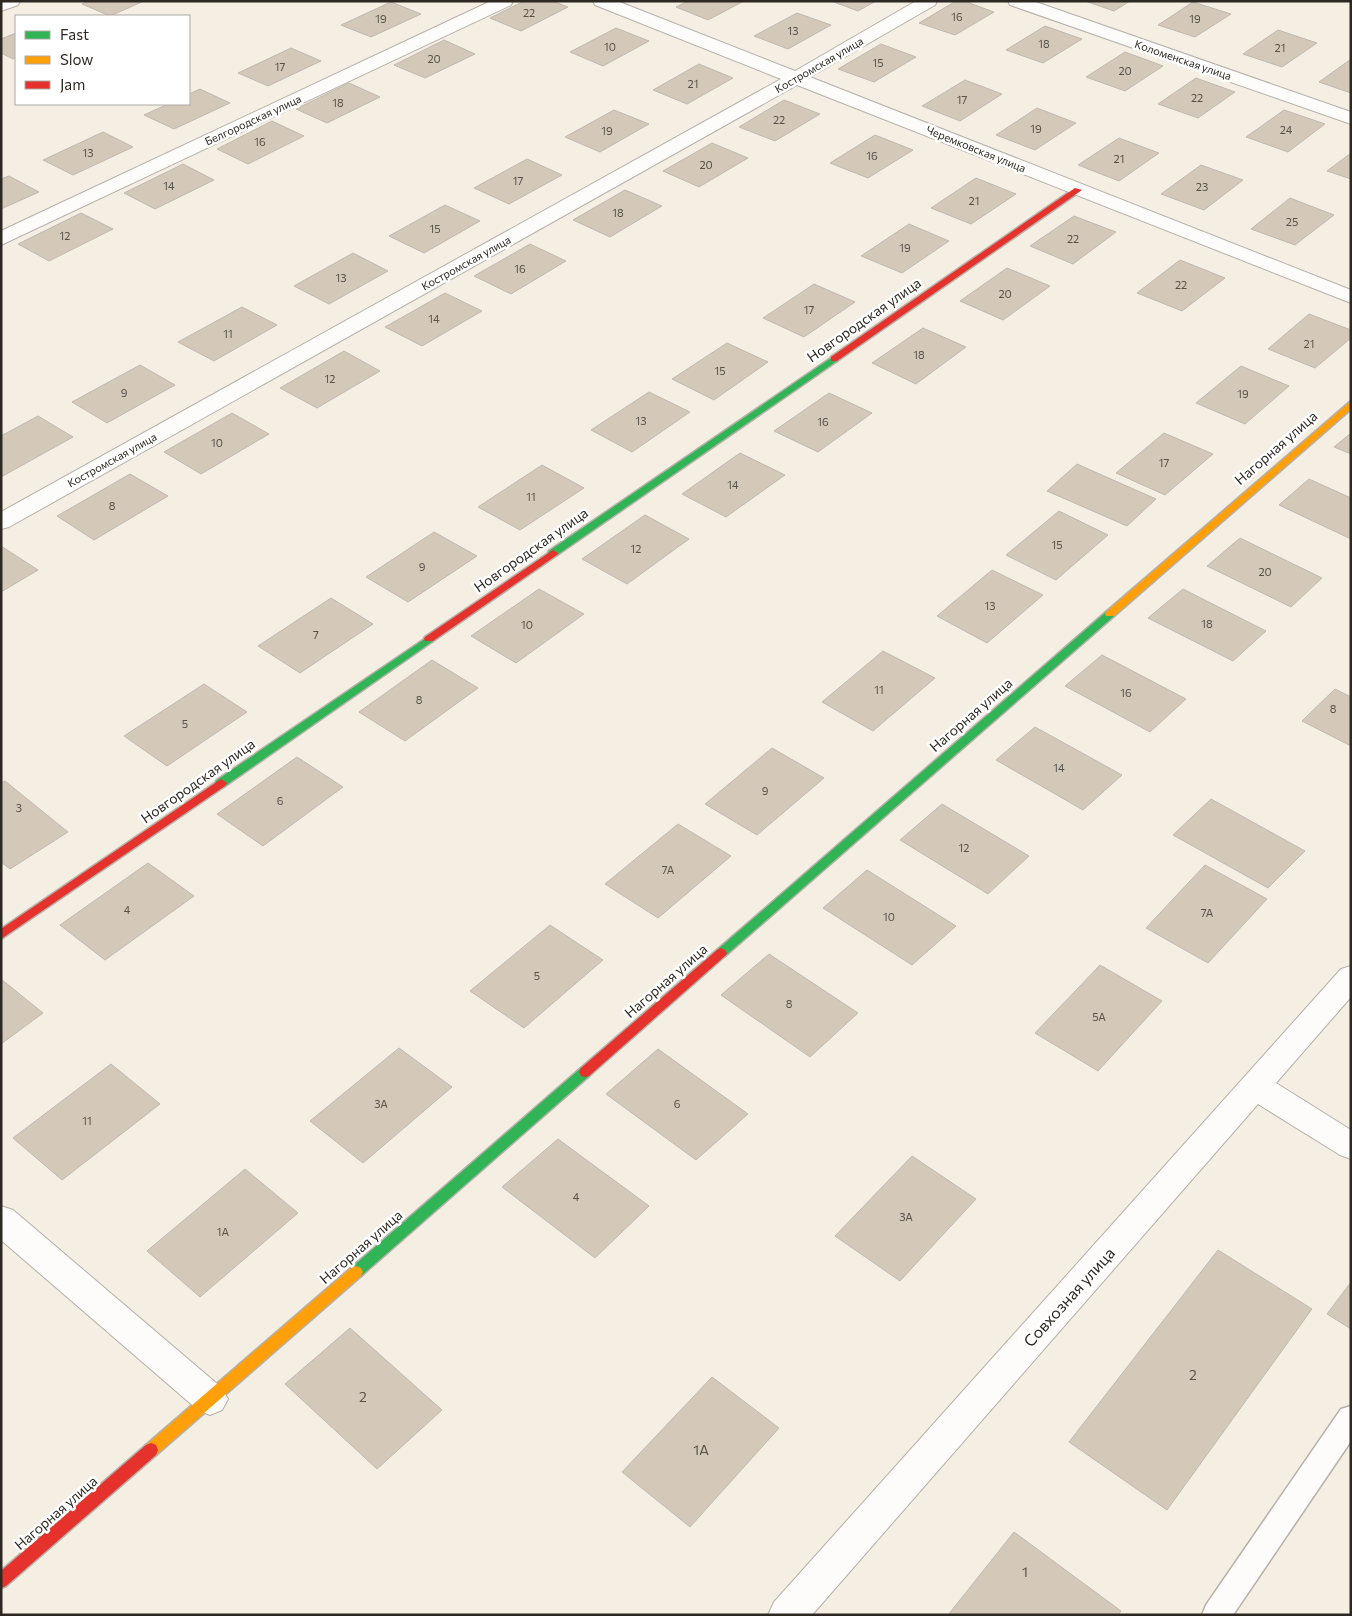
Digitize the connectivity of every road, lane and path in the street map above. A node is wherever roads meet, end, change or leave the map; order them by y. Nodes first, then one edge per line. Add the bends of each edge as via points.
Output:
1 (12, 1) edge
2 (504, 1) edge
3 (601, 1) edge
4 (930, 1) edge
5 (1016, 1) edge
6 (1, 6) edge
7 (796, 78) junction
8 (1351, 118) edge
9 (1078, 190) junction
10 (1, 239) edge
11 (1351, 297) edge
12 (1351, 404) edge
13 (1, 522) edge
14 (1, 935) edge
15 (1351, 977) edge
16 (1256, 1087) junction
17 (1351, 1146) edge
18 (1, 1220) edge
19 (210, 1399) junction
20 (1351, 1418) edge
21 (1, 1581) edge
22 (787, 1615) edge
23 (1216, 1615) edge

1 - 6 street
2 - 10 street, Белгородская улица
3 - 7 street, Черемковская улица
4 - 7 street, Костромская улица
5 - 8 street, Коломенская улица
7 - 9 street, Черемковская улица
7 - 13 street, Костромская улица
9 - 11 street, Черемковская улица
9 - 14 street, Новгородская улица
12 - 19 street, Нагорная улица
15 - 16 street, Совхозная улица
16 - 17 street
16 - 22 street, Совхозная улица
18 - 19 street
19 - 21 street, Нагорная улица
20 - 23 lane

